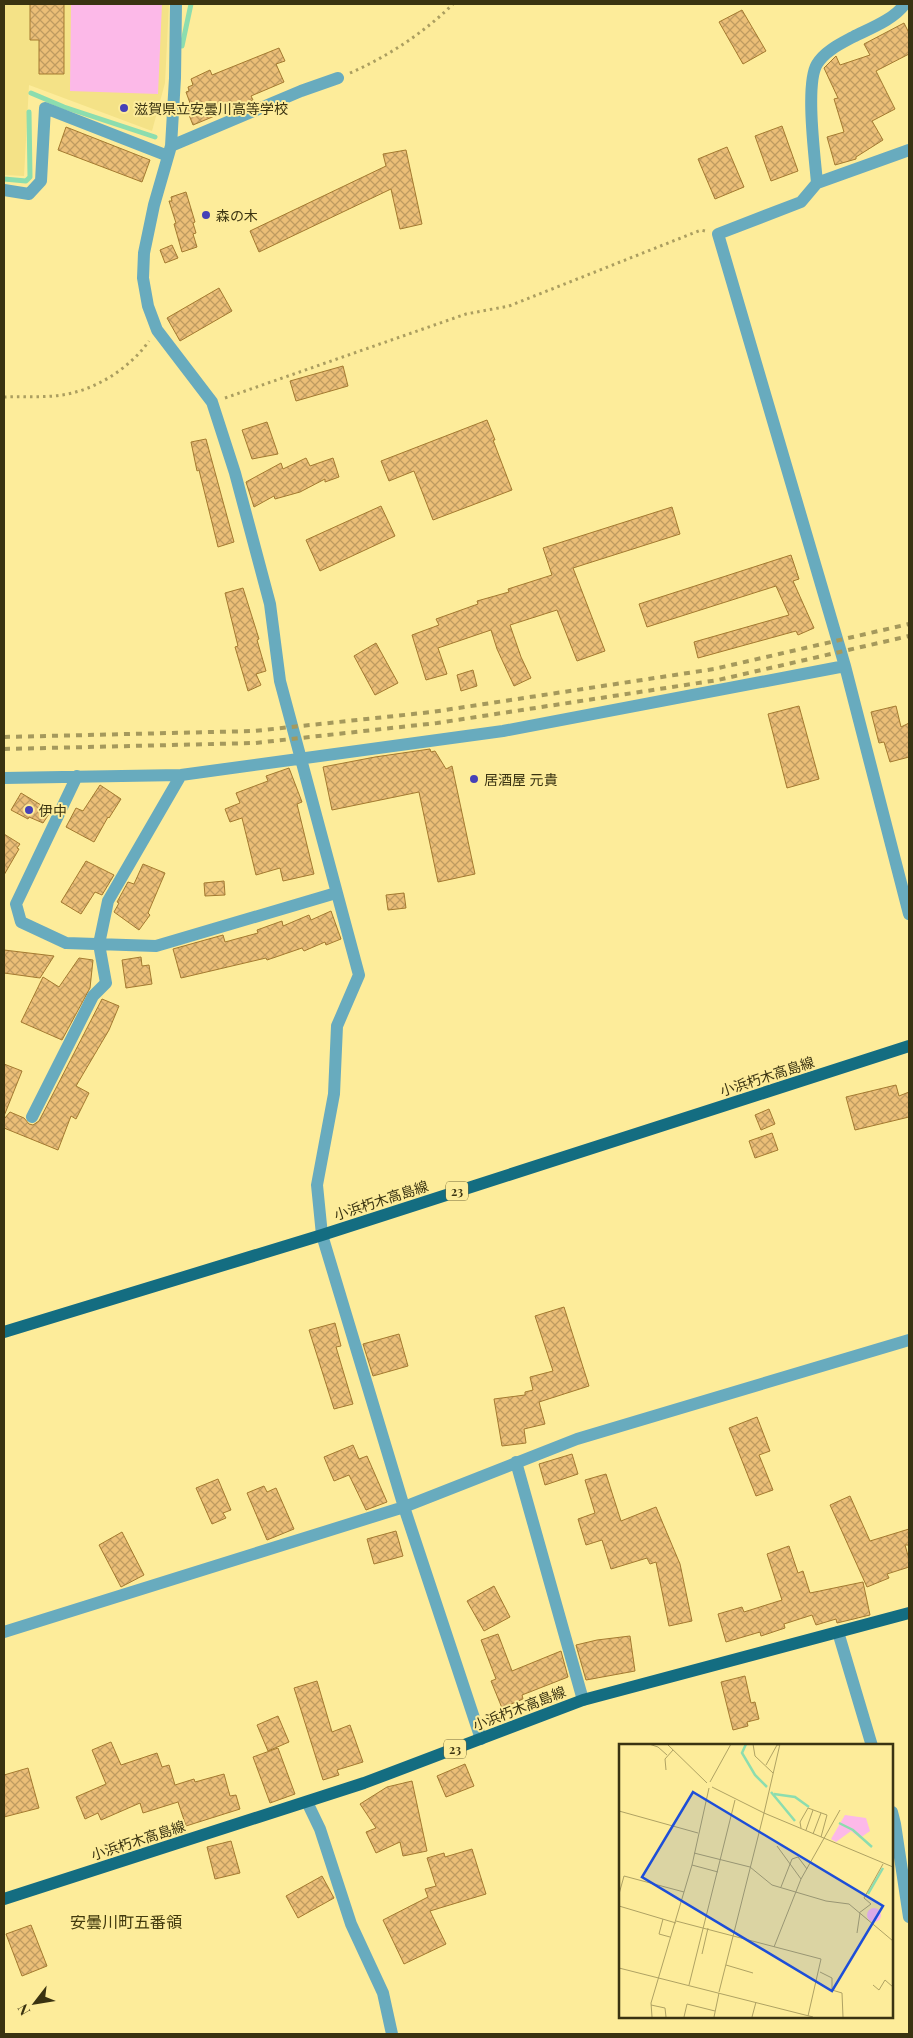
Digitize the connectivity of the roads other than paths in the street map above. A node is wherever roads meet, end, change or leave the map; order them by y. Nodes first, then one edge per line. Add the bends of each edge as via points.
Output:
1 (176, 4) edge
2 (905, 4) edge
3 (338, 78) road end
4 (909, 150) edge
5 (170, 151) junction
6 (817, 183) junction
7 (4, 190) edge
8 (845, 666) junction
9 (301, 758) junction
10 (181, 775) junction
11 (77, 776) junction
12 (4, 778) edge
13 (336, 893) junction
14 (909, 914) edge
15 (99, 944) junction
16 (909, 1046) edge
17 (32, 1116) dead end
18 (322, 1234) junction
19 (4, 1332) edge
20 (909, 1340) edge
21 (516, 1462) junction
22 (404, 1507) junction
23 (909, 1613) edge
24 (4, 1632) edge
25 (838, 1632) junction
26 (583, 1700) junction
27 (481, 1739) junction
28 (871, 1744) edge
29 (307, 1802) junction
30 (893, 1816) edge
31 (4, 1899) edge
32 (909, 1917) edge
33 (392, 2034) edge

1 - 5 street
2 - 6 street via 888,19 832,48 816,65 810,87
3 - 5 street via 301,91
4 - 6 street
5 - 7 street via 45,108 41,181 30,194
5 - 9 street via 144,253 148,306 157,330 212,402 235,473 270,604 280,681
6 - 8 street via 801,202 718,234
8 - 9 street via 503,731
8 - 14 street
9 - 10 street
9 - 13 street
10 - 11 street
10 - 15 street via 108,901
11 - 12 street
11 - 15 street via 16,904 21,922 66,943
13 - 15 street via 156,946
13 - 18 street via 359,975 337,1026 334,1094 317,1185
15 - 17 street via 106,983 93,996
16 - 18 main road, 小浜朽木高島線 / 23
18 - 19 main road, 小浜朽木高島線 / 23
18 - 22 street
20 - 21 street via 586,1436
21 - 22 street
21 - 26 street
22 - 24 street
22 - 27 street
23 - 25 main road, 小浜朽木高島線 / 23
25 - 26 main road, 小浜朽木高島線 / 23
25 - 28 street
26 - 27 main road, 小浜朽木高島線 / 23
27 - 29 main road, 小浜朽木高島線 / 23
29 - 31 main road, 小浜朽木高島線 / 23
29 - 33 street via 320,1829 351,1924 383,1993
30 - 32 street

